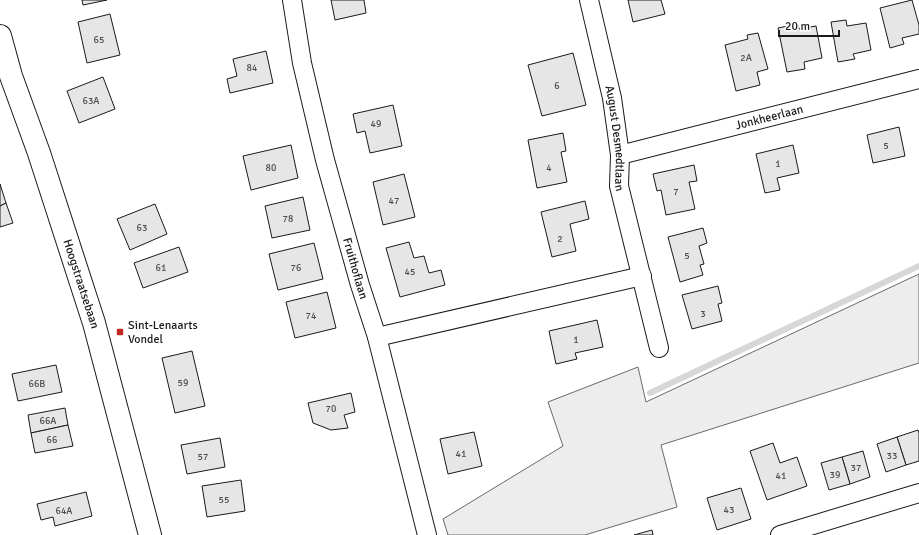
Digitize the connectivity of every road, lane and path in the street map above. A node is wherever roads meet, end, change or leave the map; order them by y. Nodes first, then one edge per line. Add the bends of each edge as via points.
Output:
1 (292, 0) edge
2 (589, 0) edge
3 (0, 36) edge
4 (919, 79) edge
5 (620, 155) junction
6 (642, 276) junction
7 (377, 337) junction
8 (659, 348) dead end
9 (919, 493) edge
10 (150, 535) edge
11 (427, 535) edge
12 (780, 535) edge

1 - 7 street, Fruithoflaan via 302,63 325,160
2 - 5 street, August Desmedtlaan via 612,98
3 - 10 main road, Hoogstraatsebaan via 94,323
4 - 5 street, Jonkheerlaan
5 - 6 street, August Desmedtlaan via 619,186
6 - 7 street
6 - 8 street, August Desmedtlaan
7 - 11 street, Fruithoflaan
9 - 12 street

